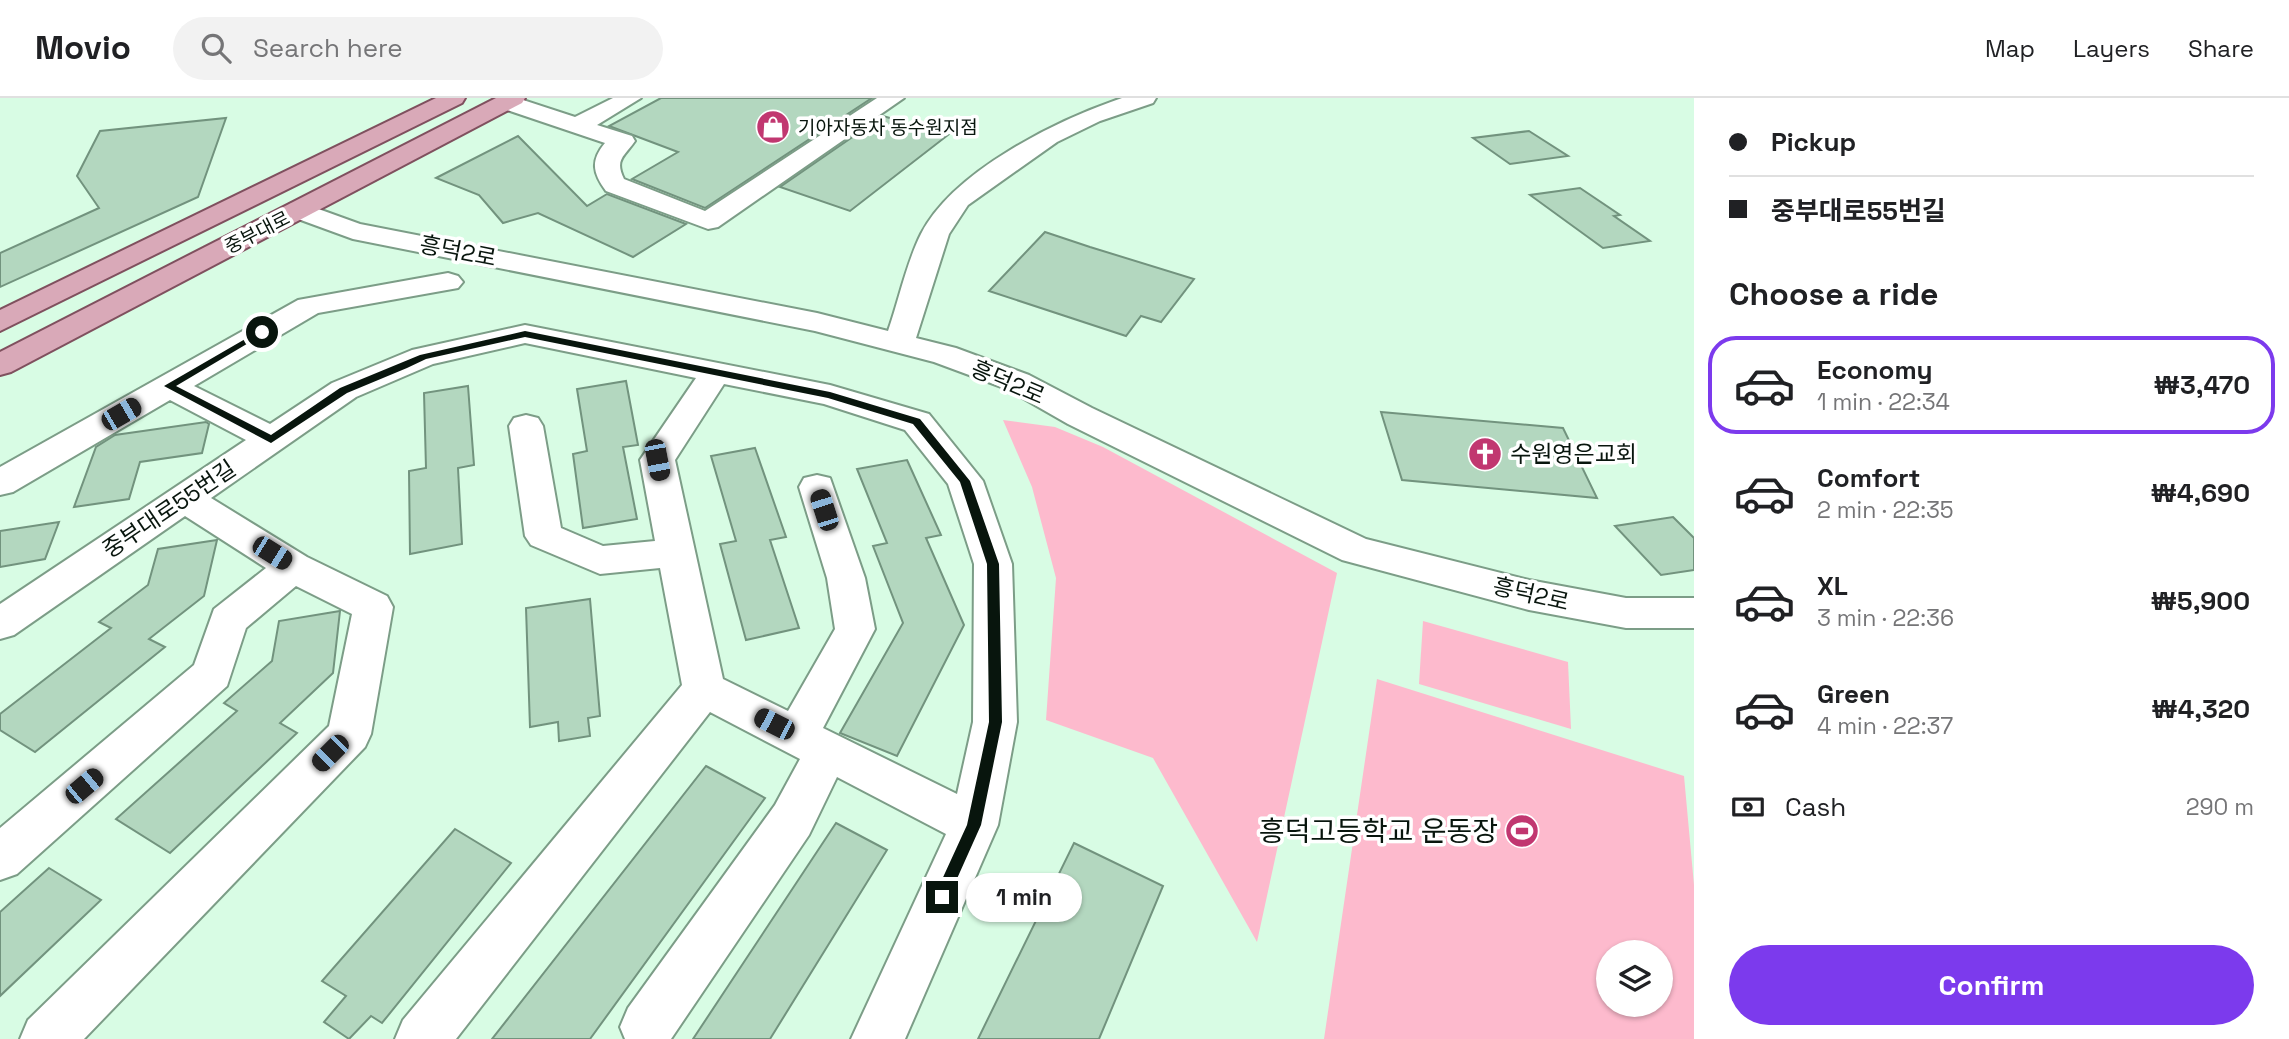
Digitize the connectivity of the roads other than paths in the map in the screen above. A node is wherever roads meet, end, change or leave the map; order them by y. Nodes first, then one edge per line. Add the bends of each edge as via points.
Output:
1 (454, 98) edge
2 (630, 98) edge
3 (893, 98) edge
4 (1145, 98) edge
5 (510, 100) edge
6 (577, 126) junction
7 (299, 210) junction
8 (448, 282) dead end
9 (0, 322) edge
10 (899, 343) junction
11 (0, 365) edge
12 (716, 372) junction
13 (169, 386) junction
14 (526, 426) dead end
15 (271, 439) junction
16 (0, 483) edge
17 (817, 487) dead end
18 (184, 499) junction
19 (677, 552) junction
20 (293, 567) junction
21 (1694, 613) edge
22 (0, 624) edge
23 (704, 689) junction
24 (813, 743) junction
25 (974, 825) junction
26 (0, 858) edge
27 (647, 1027) dead end
28 (47, 1039) edge
29 (422, 1039) edge
30 (878, 1039) edge

1 - 9 main road, 중부대로
2 - 6 street
3 - 6 street via 708,221 615,186 605,173 605,160 623,141
4 - 10 street via 1067,126 958,200 935,234
5 - 6 street
5 - 7 main road, 중부대로
7 - 10 street, 흥덕2로 via 353,231 817,322
7 - 11 main road, 중부대로
8 - 13 street via 309,306
10 - 21 street, 흥덕2로 via 1018,382 1355,550 1529,595 1626,613
12 - 15 street, 중부대로55번길 via 525,334 423,357 344,390
12 - 19 street via 657,460
12 - 25 street, 중부대로55번길 via 830,395 917,422 965,481 993,564 995,722
13 - 15 street
13 - 16 street
14 - 19 street via 544,536 600,560
15 - 18 street, 중부대로55번길
17 - 24 street via 846,578 855,629
18 - 20 street
18 - 22 street, 중부대로55번길
19 - 23 street
20 - 26 street via 228,620 212,674
20 - 28 street via 373,607 349,734
23 - 24 street
23 - 29 street
24 - 25 street
24 - 27 street via 792,820
25 - 30 street, 중부대로55번길

